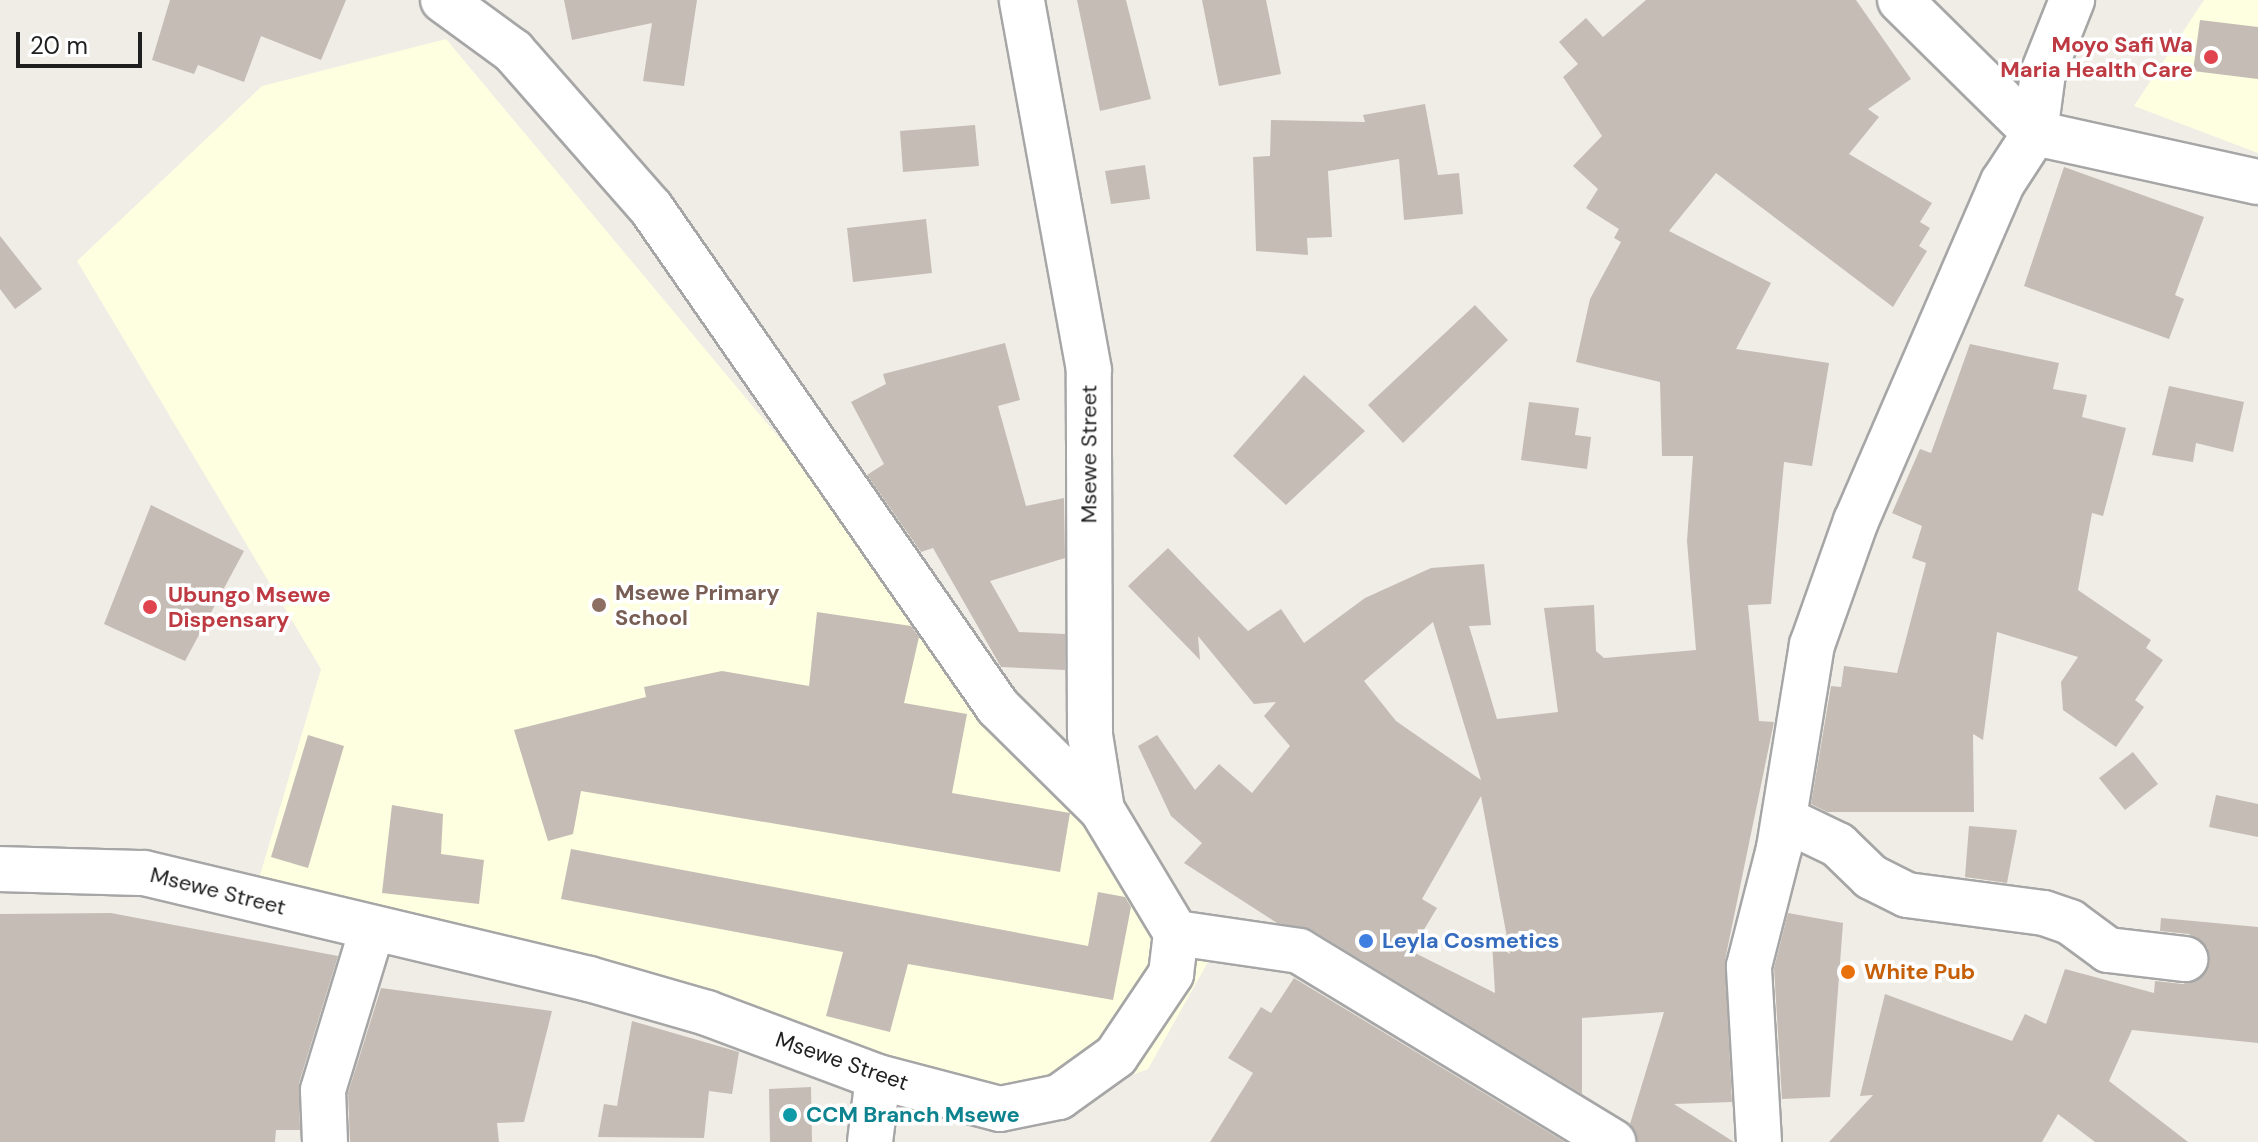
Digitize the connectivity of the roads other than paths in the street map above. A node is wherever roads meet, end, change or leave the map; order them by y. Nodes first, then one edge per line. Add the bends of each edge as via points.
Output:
1 (443, 0) edge
2 (1022, 0) edge
3 (1900, 0) edge
4 (2072, 0) edge
5 (2035, 133) junction
6 (2258, 182) edge
7 (1102, 810) junction
8 (1784, 819) junction
9 (0, 869) edge
10 (372, 930) junction
11 (1176, 933) junction
12 (2185, 959) dead end
13 (878, 1077) junction
14 (325, 1142) edge
15 (870, 1142) edge
16 (1613, 1142) edge
17 (1759, 1142) edge

1 - 7 street via 513,51 651,208 998,707
2 - 7 street, Msewe Street via 1089,370 1090,735
3 - 5 street
4 - 5 street via 2043,73
5 - 6 street
5 - 8 street via 2003,182 1846,547 1812,645
7 - 11 street, Msewe Street
8 - 12 street via 1838,845 1871,877 1907,895 2044,913 2070,922 2103,948
8 - 17 street via 1749,966
9 - 10 street, Msewe Street via 144,873
10 - 13 street, Msewe Street via 707,1013
10 - 14 street via 323,1090
11 - 13 street, Msewe Street via 1171,974 1116,1056 1059,1097 1000,1109
11 - 16 street via 1299,951
13 - 15 street

